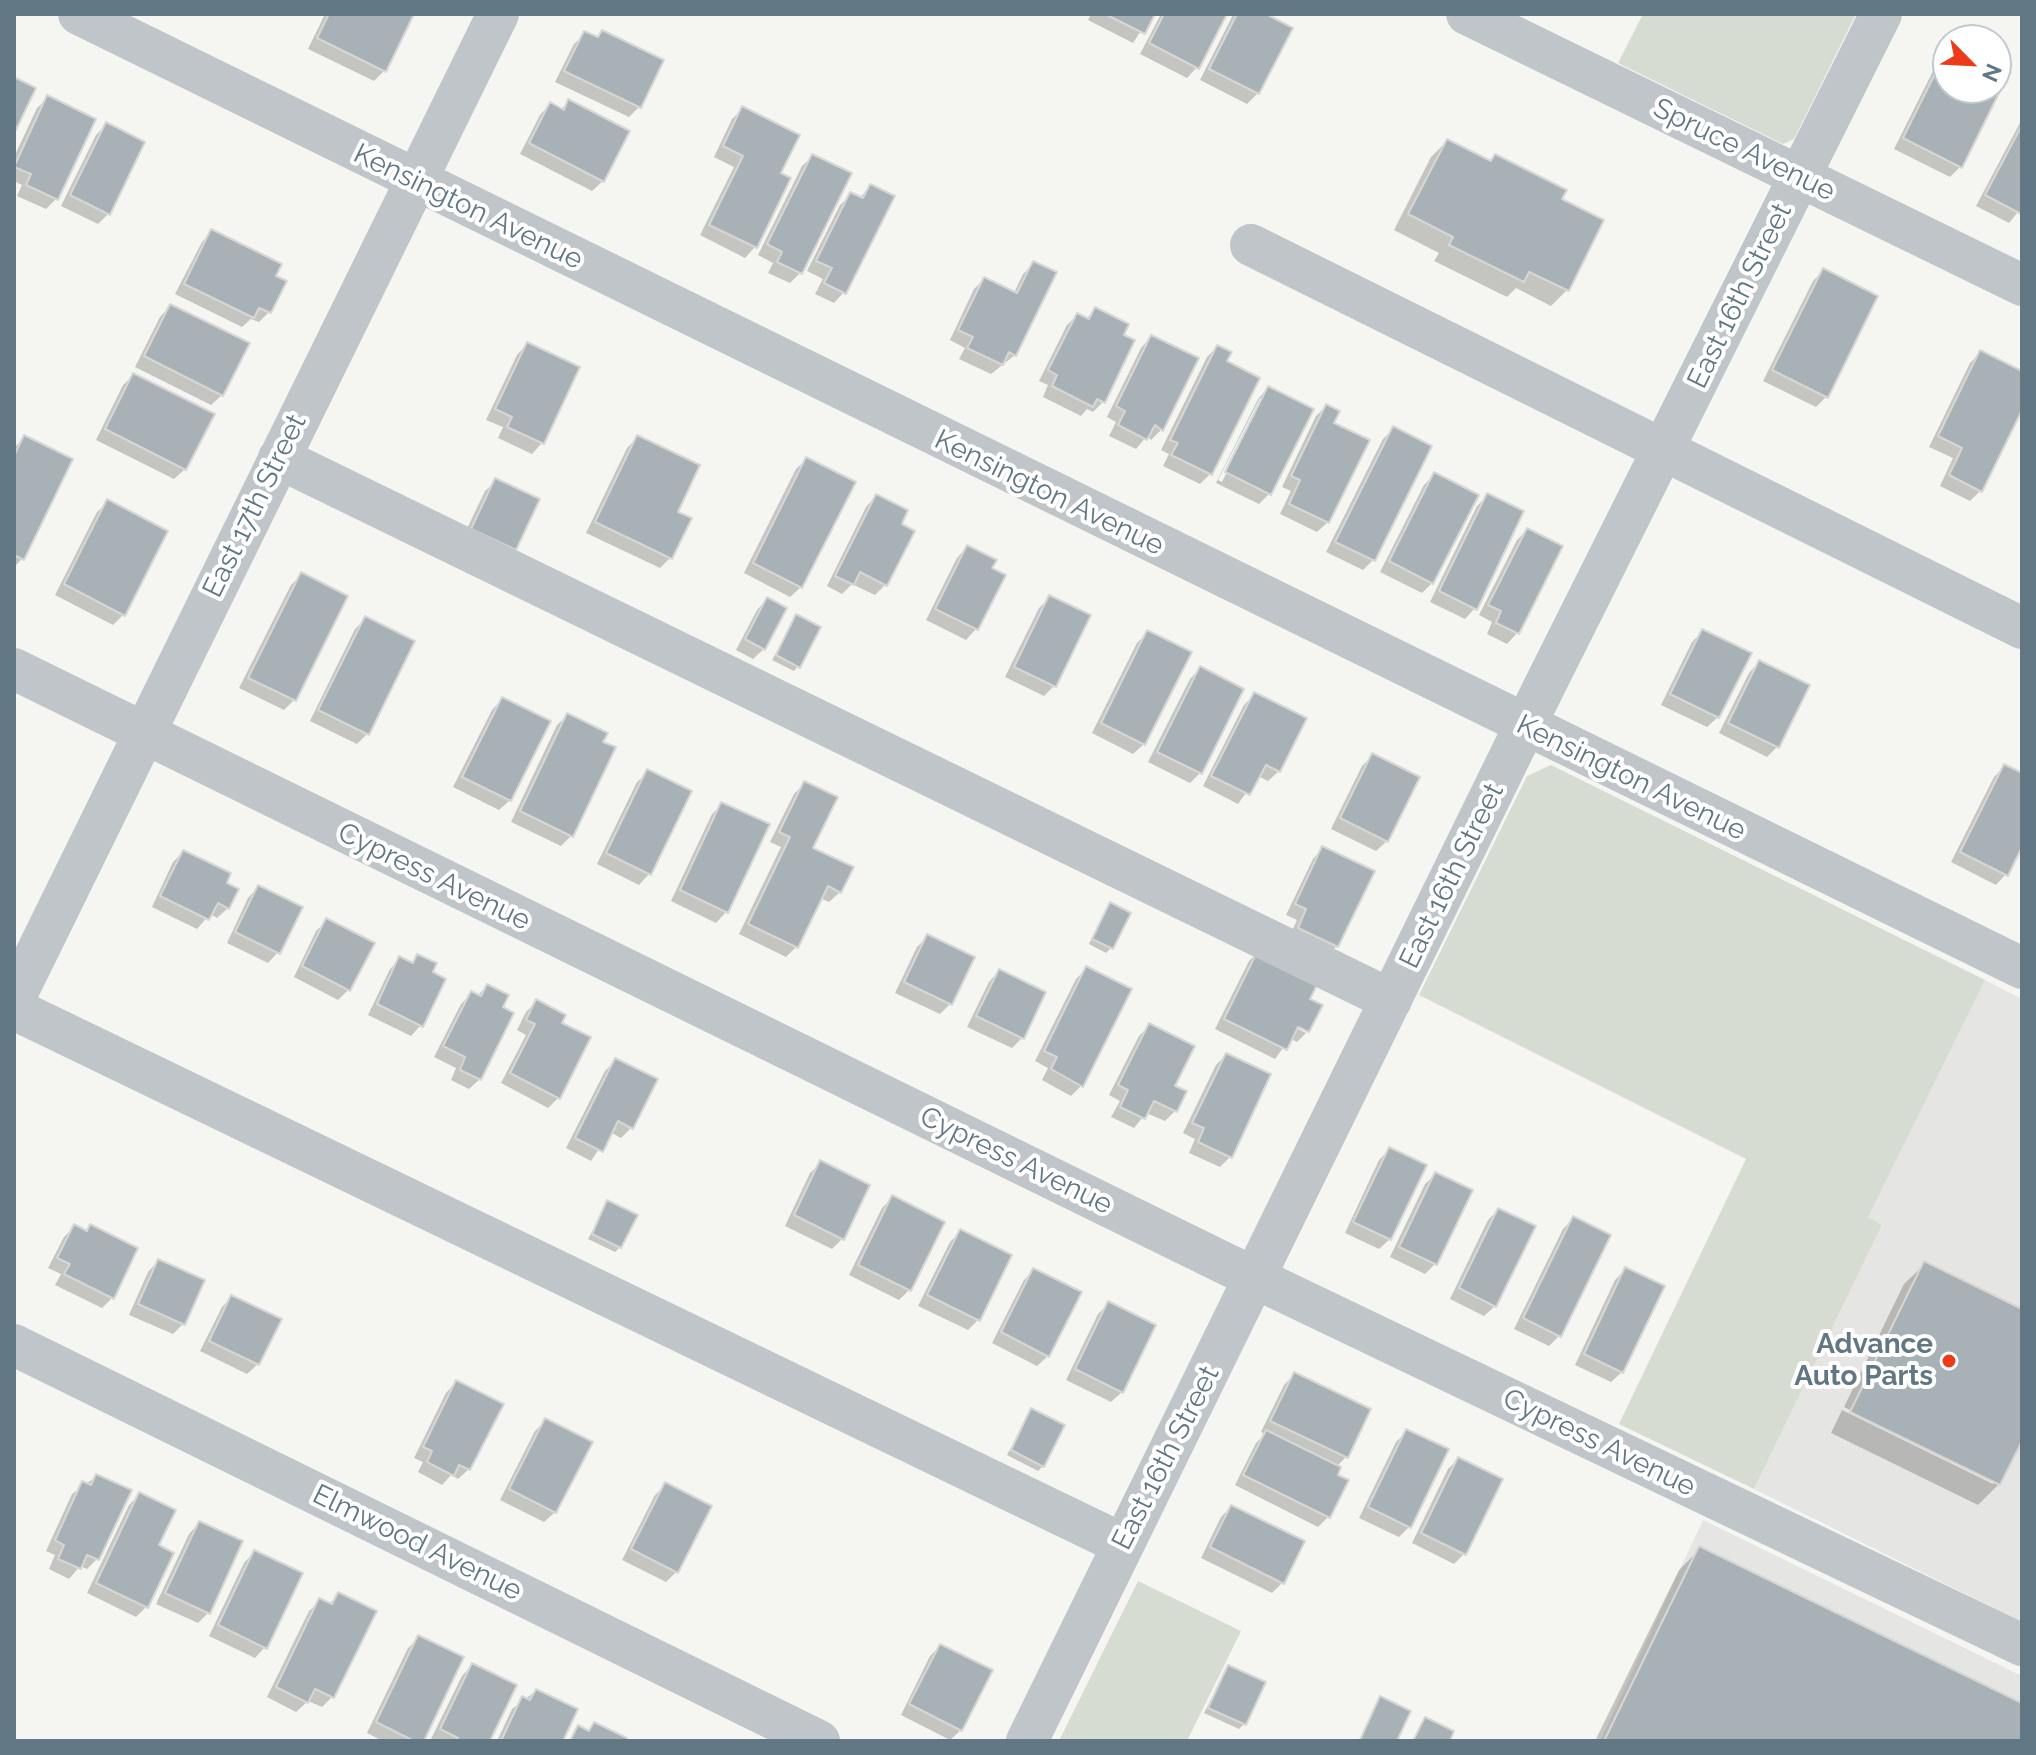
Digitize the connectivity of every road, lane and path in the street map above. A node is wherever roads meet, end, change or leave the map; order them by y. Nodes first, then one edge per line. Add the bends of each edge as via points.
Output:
1 (79, 14) edge
2 (498, 14) edge
3 (1467, 14) edge
4 (1881, 14) edge
5 (1799, 177) junction
6 (415, 182) junction
7 (1251, 245) dead end
8 (2022, 285) edge
9 (1664, 448) junction
10 (279, 458) junction
11 (2022, 628) edge
12 (14, 669) edge
13 (1525, 727) junction
14 (142, 734) junction
15 (2022, 968) edge
16 (14, 999) edge
17 (1391, 1000) junction
18 (14, 1009) edge
19 (1256, 1278) junction
20 (14, 1345) edge
21 (1122, 1544) junction
22 (2022, 1645) edge
23 (819, 1741) edge
24 (1027, 1741) edge

1 - 6 street, Kensington Avenue
2 - 6 street, East 17th Street
3 - 5 street, Spruce Avenue
4 - 5 street, East 16th Street
5 - 8 street, Spruce Avenue
5 - 9 street, East 16th Street
6 - 10 street, East 17th Street
6 - 13 street, Kensington Avenue
7 - 9 street
9 - 11 street
9 - 13 street, East 16th Street
10 - 14 street, East 17th Street
10 - 17 street
12 - 14 street, Cypress Avenue
13 - 15 street, Kensington Avenue
13 - 17 street, East 16th Street
14 - 16 street, East 17th Street
14 - 19 street, Cypress Avenue
17 - 19 street, East 16th Street
18 - 21 street
19 - 21 street, East 16th Street
19 - 22 street, Cypress Avenue
20 - 23 street, Elmwood Avenue
21 - 24 street, East 16th Street

